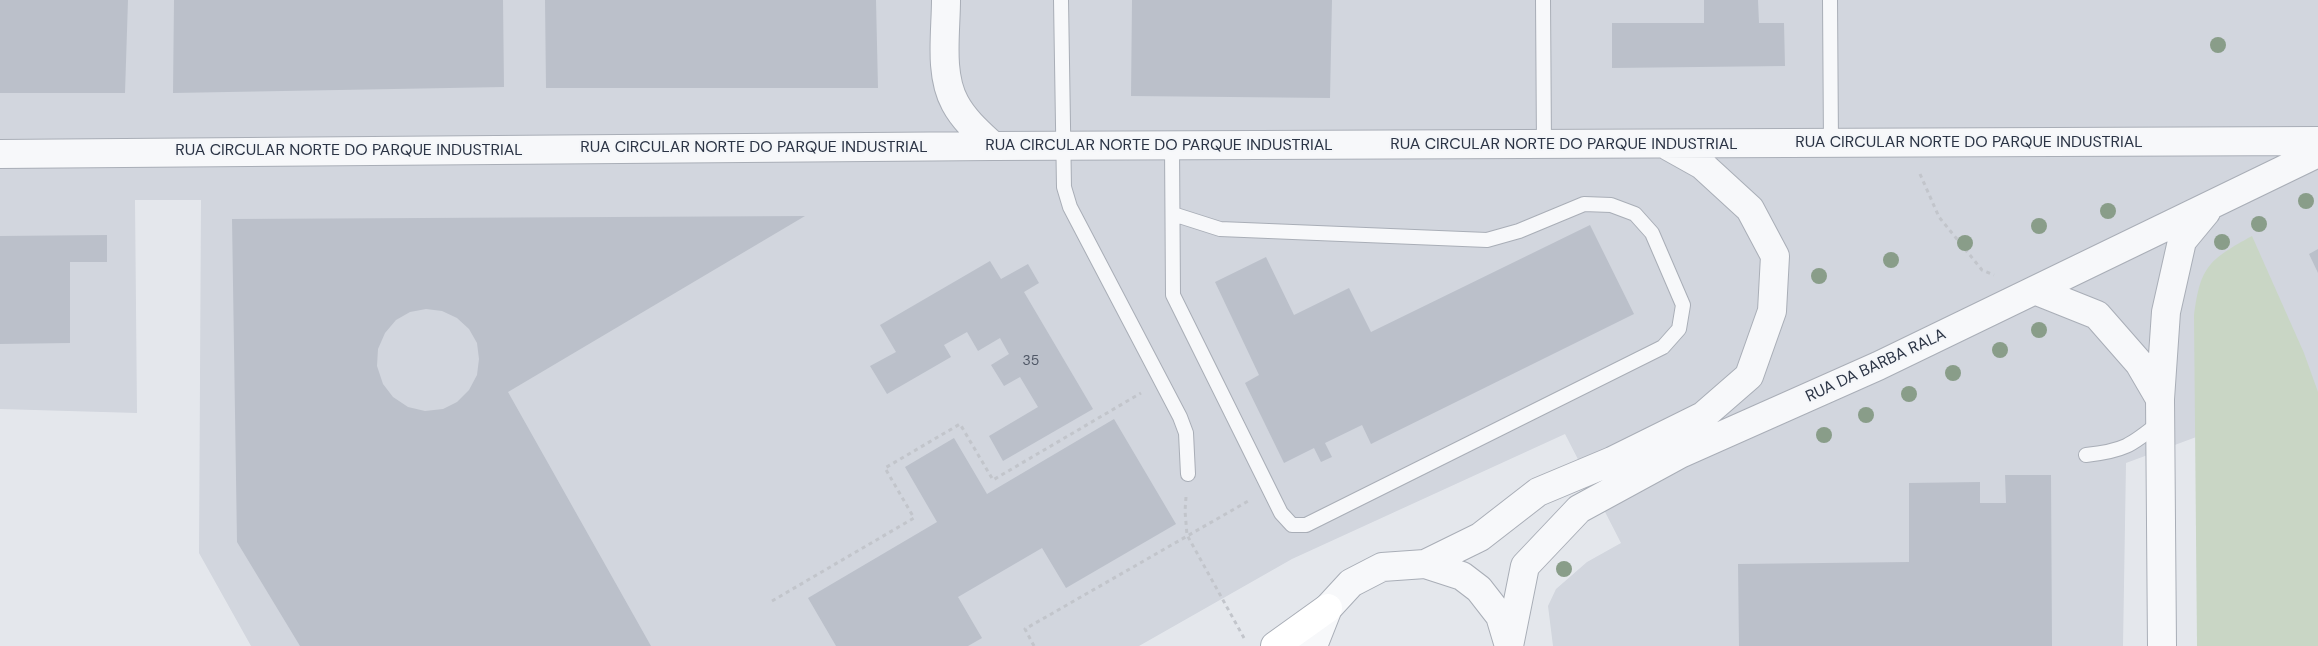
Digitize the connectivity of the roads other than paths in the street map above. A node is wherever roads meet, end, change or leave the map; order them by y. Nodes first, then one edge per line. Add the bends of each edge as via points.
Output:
1 (946, 0) edge
2 (1061, 0) edge
3 (1543, 0) edge
4 (1830, 0) edge
5 (2318, 141) edge
6 (1831, 144) junction
7 (1667, 145) junction
8 (993, 146) junction
9 (1064, 146) junction
10 (1172, 146) junction
11 (1544, 146) junction
12 (2318, 153) edge
13 (0, 154) edge
14 (2212, 205) junction
15 (1173, 214) junction
16 (2037, 291) junction
17 (2160, 410) junction
18 (2086, 455) dead end
19 (1188, 474) road end
20 (1426, 564) junction
21 (1328, 608) junction
22 (1275, 646) edge
23 (1313, 646) edge
24 (1509, 646) edge
25 (2162, 646) edge

1 - 8 street via 946,72 954,102 971,126
2 - 9 lane
3 - 11 lane
4 - 6 lane
5 - 6 street, RUA CIRCULAR NORTE DO PARQUE INDUSTRIAL
6 - 7 street, RUA CIRCULAR NORTE DO PARQUE INDUSTRIAL
7 - 11 street, RUA CIRCULAR NORTE DO PARQUE INDUSTRIAL
7 - 20 street via 1702,165 1750,209 1775,256 1772,311 1749,376 1703,416 1612,461 1538,492 1480,537
8 - 9 street, RUA CIRCULAR NORTE DO PARQUE INDUSTRIAL
8 - 13 street, RUA CIRCULAR NORTE DO PARQUE INDUSTRIAL
9 - 10 street, RUA CIRCULAR NORTE DO PARQUE INDUSTRIAL
9 - 19 lane via 1064,187 1070,207 1180,417 1186,433
10 - 11 street, RUA CIRCULAR NORTE DO PARQUE INDUSTRIAL
10 - 15 lane
12 - 14 street, RUA DA BARBA RALA
14 - 16 street, RUA DA BARBA RALA
14 - 17 street via 2182,241 2166,312
15 - 15 lane via 1173,295 1281,513 1292,525 1306,525 1663,347 1679,329 1683,305 1652,233 1635,214 1612,205 1584,204 1519,231 1487,240 1220,229
16 - 17 street via 2097,316 2139,363
16 - 24 street, RUA DA BARBA RALA via 1680,454 1579,509 1525,566
17 - 18 lane via 2137,441 2120,451
17 - 25 street
20 - 21 street via 1382,567 1351,583
20 - 24 street via 1462,576 1478,588 1500,616
21 - 22 street
21 - 23 street

